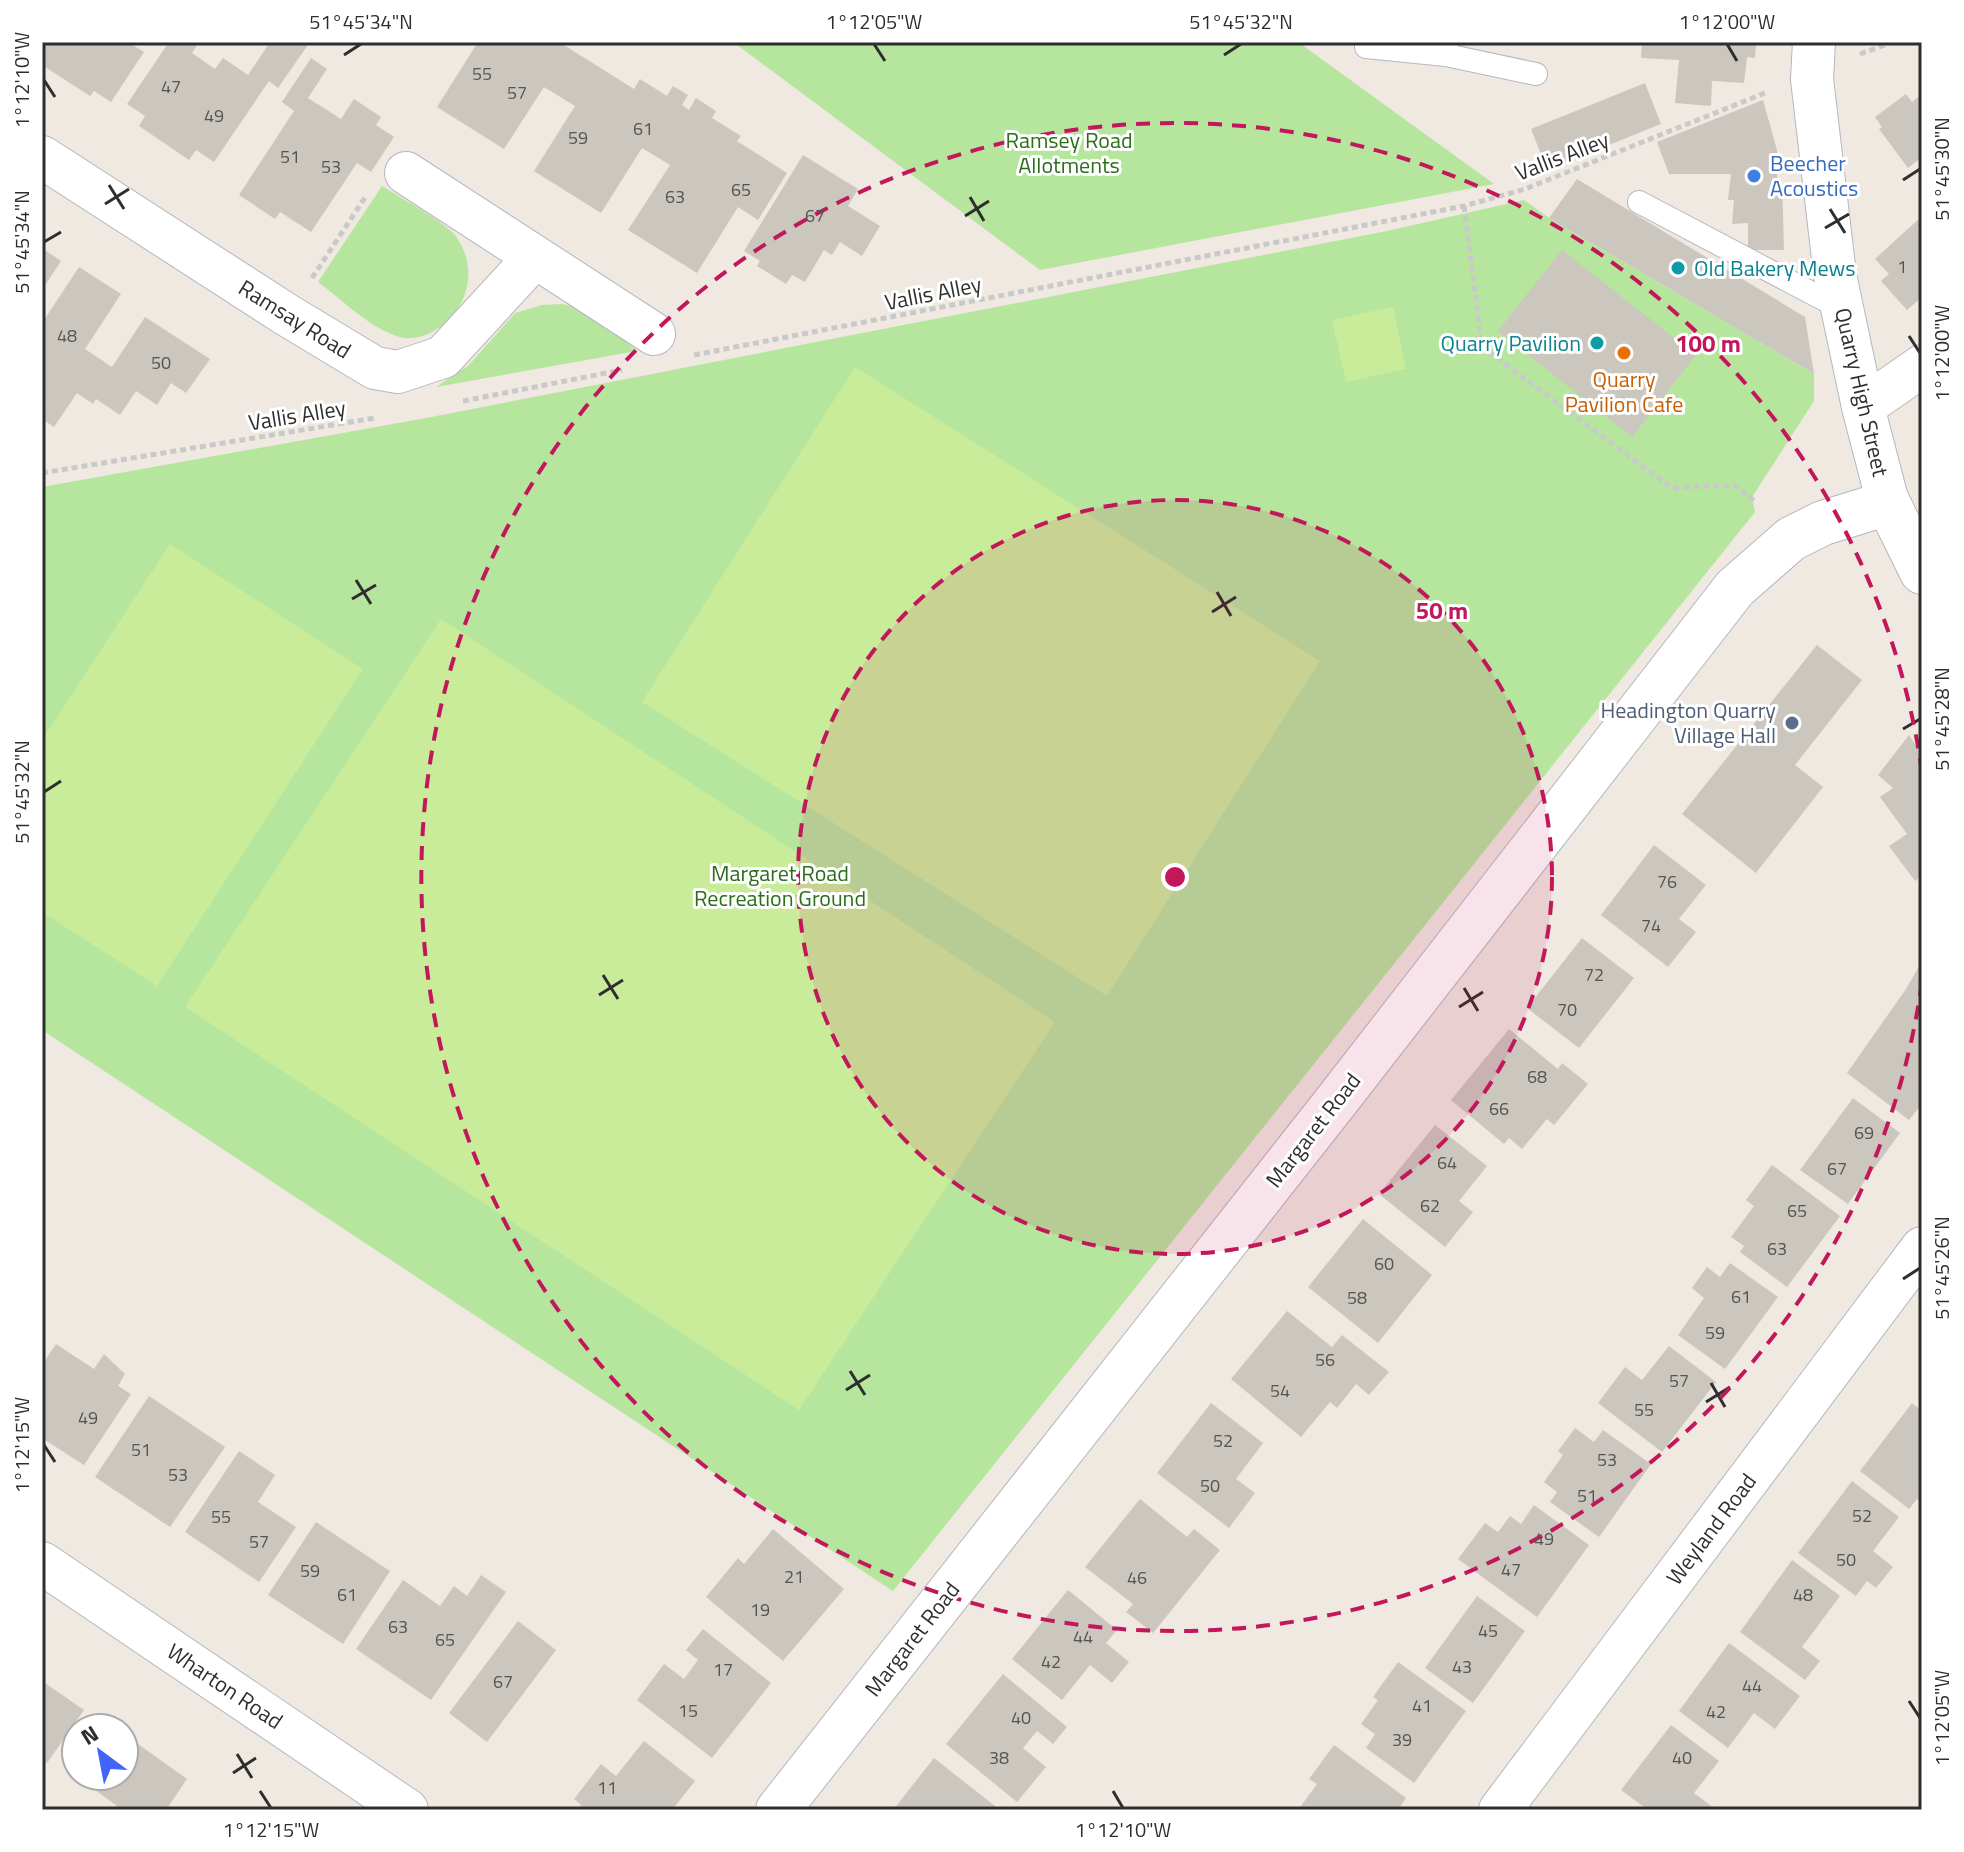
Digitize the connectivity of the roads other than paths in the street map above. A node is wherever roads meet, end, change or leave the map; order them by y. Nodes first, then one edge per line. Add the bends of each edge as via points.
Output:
1 (1366, 47) dead end
2 (1446, 49) edge
3 (1813, 60) edge
4 (1536, 74) dead end
5 (42, 157) edge
6 (406, 173) road end
7 (1639, 202) dead end
8 (535, 257) junction
9 (1843, 309) junction
10 (654, 334) dead end
11 (1922, 366) edge
12 (1863, 407) junction
13 (1888, 503) junction
14 (1922, 572) edge
15 (1922, 1248) edge
16 (42, 1563) edge
17 (407, 1810) edge
18 (778, 1810) edge
19 (1500, 1810) edge

1 - 2 lane
2 - 4 lane
3 - 9 street, Quarry High Street
5 - 8 street, Ramsay Road via 375,368 398,372 443,357
6 - 8 street
7 - 9 lane
8 - 10 street
9 - 12 street, Quarry High Street
11 - 12 street
12 - 13 street, Quarry High Street
13 - 14 street
13 - 18 street, Margaret Road via 1791,539 1735,588
15 - 19 street, Weyland Road
16 - 17 street, Wharton Road

